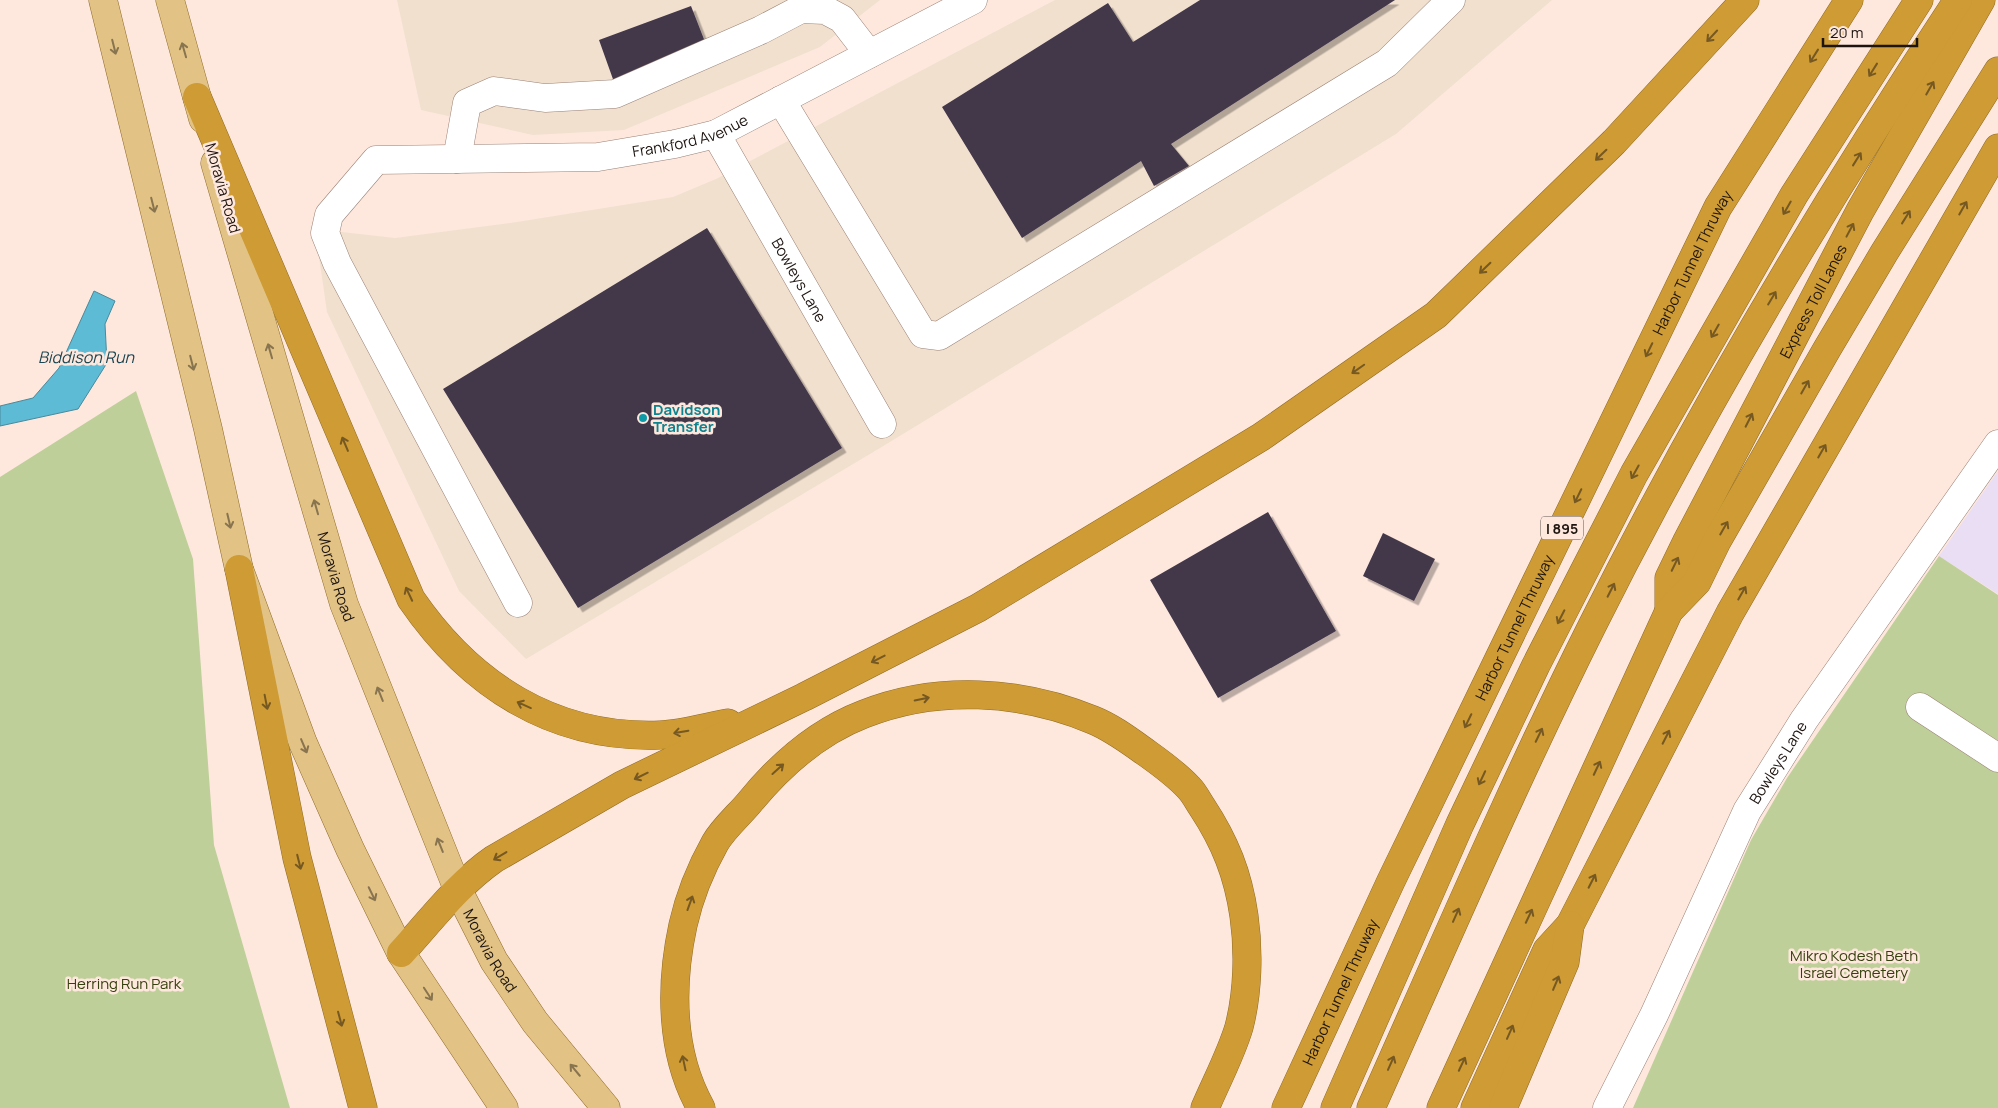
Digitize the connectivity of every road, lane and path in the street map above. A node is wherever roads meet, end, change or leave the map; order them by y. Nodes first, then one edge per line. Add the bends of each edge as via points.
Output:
1 (103, 0) edge
2 (170, 0) edge
3 (973, 0) edge
4 (1451, 0) edge
5 (1745, 0) edge
6 (1849, 0) edge
7 (1918, 0) edge
8 (1958, 0) edge
9 (1981, 0) edge
10 (869, 54) junction
11 (1998, 71) edge
12 (197, 97) junction
13 (781, 100) junction
14 (716, 134) junction
15 (1998, 148) edge
16 (457, 159) junction
17 (882, 424) dead end
18 (1998, 444) edge
19 (239, 569) junction
20 (518, 602) dead end
21 (1668, 611) junction
22 (1920, 707) dead end
23 (763, 716) junction
24 (1998, 758) edge
25 (458, 890) junction
26 (1570, 924) junction
27 (401, 953) junction
28 (363, 1108) edge
29 (504, 1108) edge
30 (606, 1108) edge
31 (700, 1108) edge
32 (1205, 1108) edge
33 (1286, 1108) edge
34 (1335, 1108) edge
35 (1371, 1108) edge
36 (1441, 1108) edge
37 (1475, 1108) edge
38 (1503, 1108) edge
39 (1608, 1108) edge

1 -> 19 main road via 206,419
12 -> 2 main road, Moravia Road
3 - 10 street, Frankford Avenue
4 - 13 street via 1387,63 939,336 923,334
5 -> 23 highway via 1614,142 1436,315 1261,437 978,608
6 -> 33 highway, Harbor Tunnel Thruway / I 895 via 1718,207 1395,872
7 -> 34 highway via 1794,195 1634,474 1468,806
35 -> 8 highway via 1529,756 1646,522 1801,249
21 -> 9 highway, Express Toll Lanes via 1668,578 1686,542 1856,220
10 - 13 street, Frankford Avenue
10 - 16 street via 842,19 825,10 801,9 615,94 545,98 494,91 467,103
21 -> 11 highway via 1697,582 1827,349
23 -> 12 highway via 662,735 604,732 561,721 518,703 446,646 411,600
25 -> 12 main road, Moravia Road via 344,604
13 - 14 street, Frankford Avenue
14 - 16 street, Frankford Avenue via 598,157
14 - 17 street, Bowleys Lane
26 -> 15 highway via 1730,613
16 - 20 street, Frankford Avenue via 376,160 329,215 326,233 337,264
18 - 39 street, Bowleys Lane via 1804,720 1747,811
19 -> 27 main road via 303,743
19 -> 28 highway via 297,858
36 -> 21 highway
22 - 24 street
23 -> 25 highway via 568,815 494,859
25 - 27 highway
30 -> 25 main road, Moravia Road via 535,1022 494,961
37 -> 26 highway via 1547,950
38 -> 26 highway via 1565,962
27 -> 29 main road
31 -> 32 highway via 689,1088 674,1020 675,962 686,914 716,841 767,779 825,734 866,713 942,695 988,695 1024,700 1095,721 1128,740 1190,788 1212,822 1229,853 1241,893 1246,931 1246,976 1239,1026

